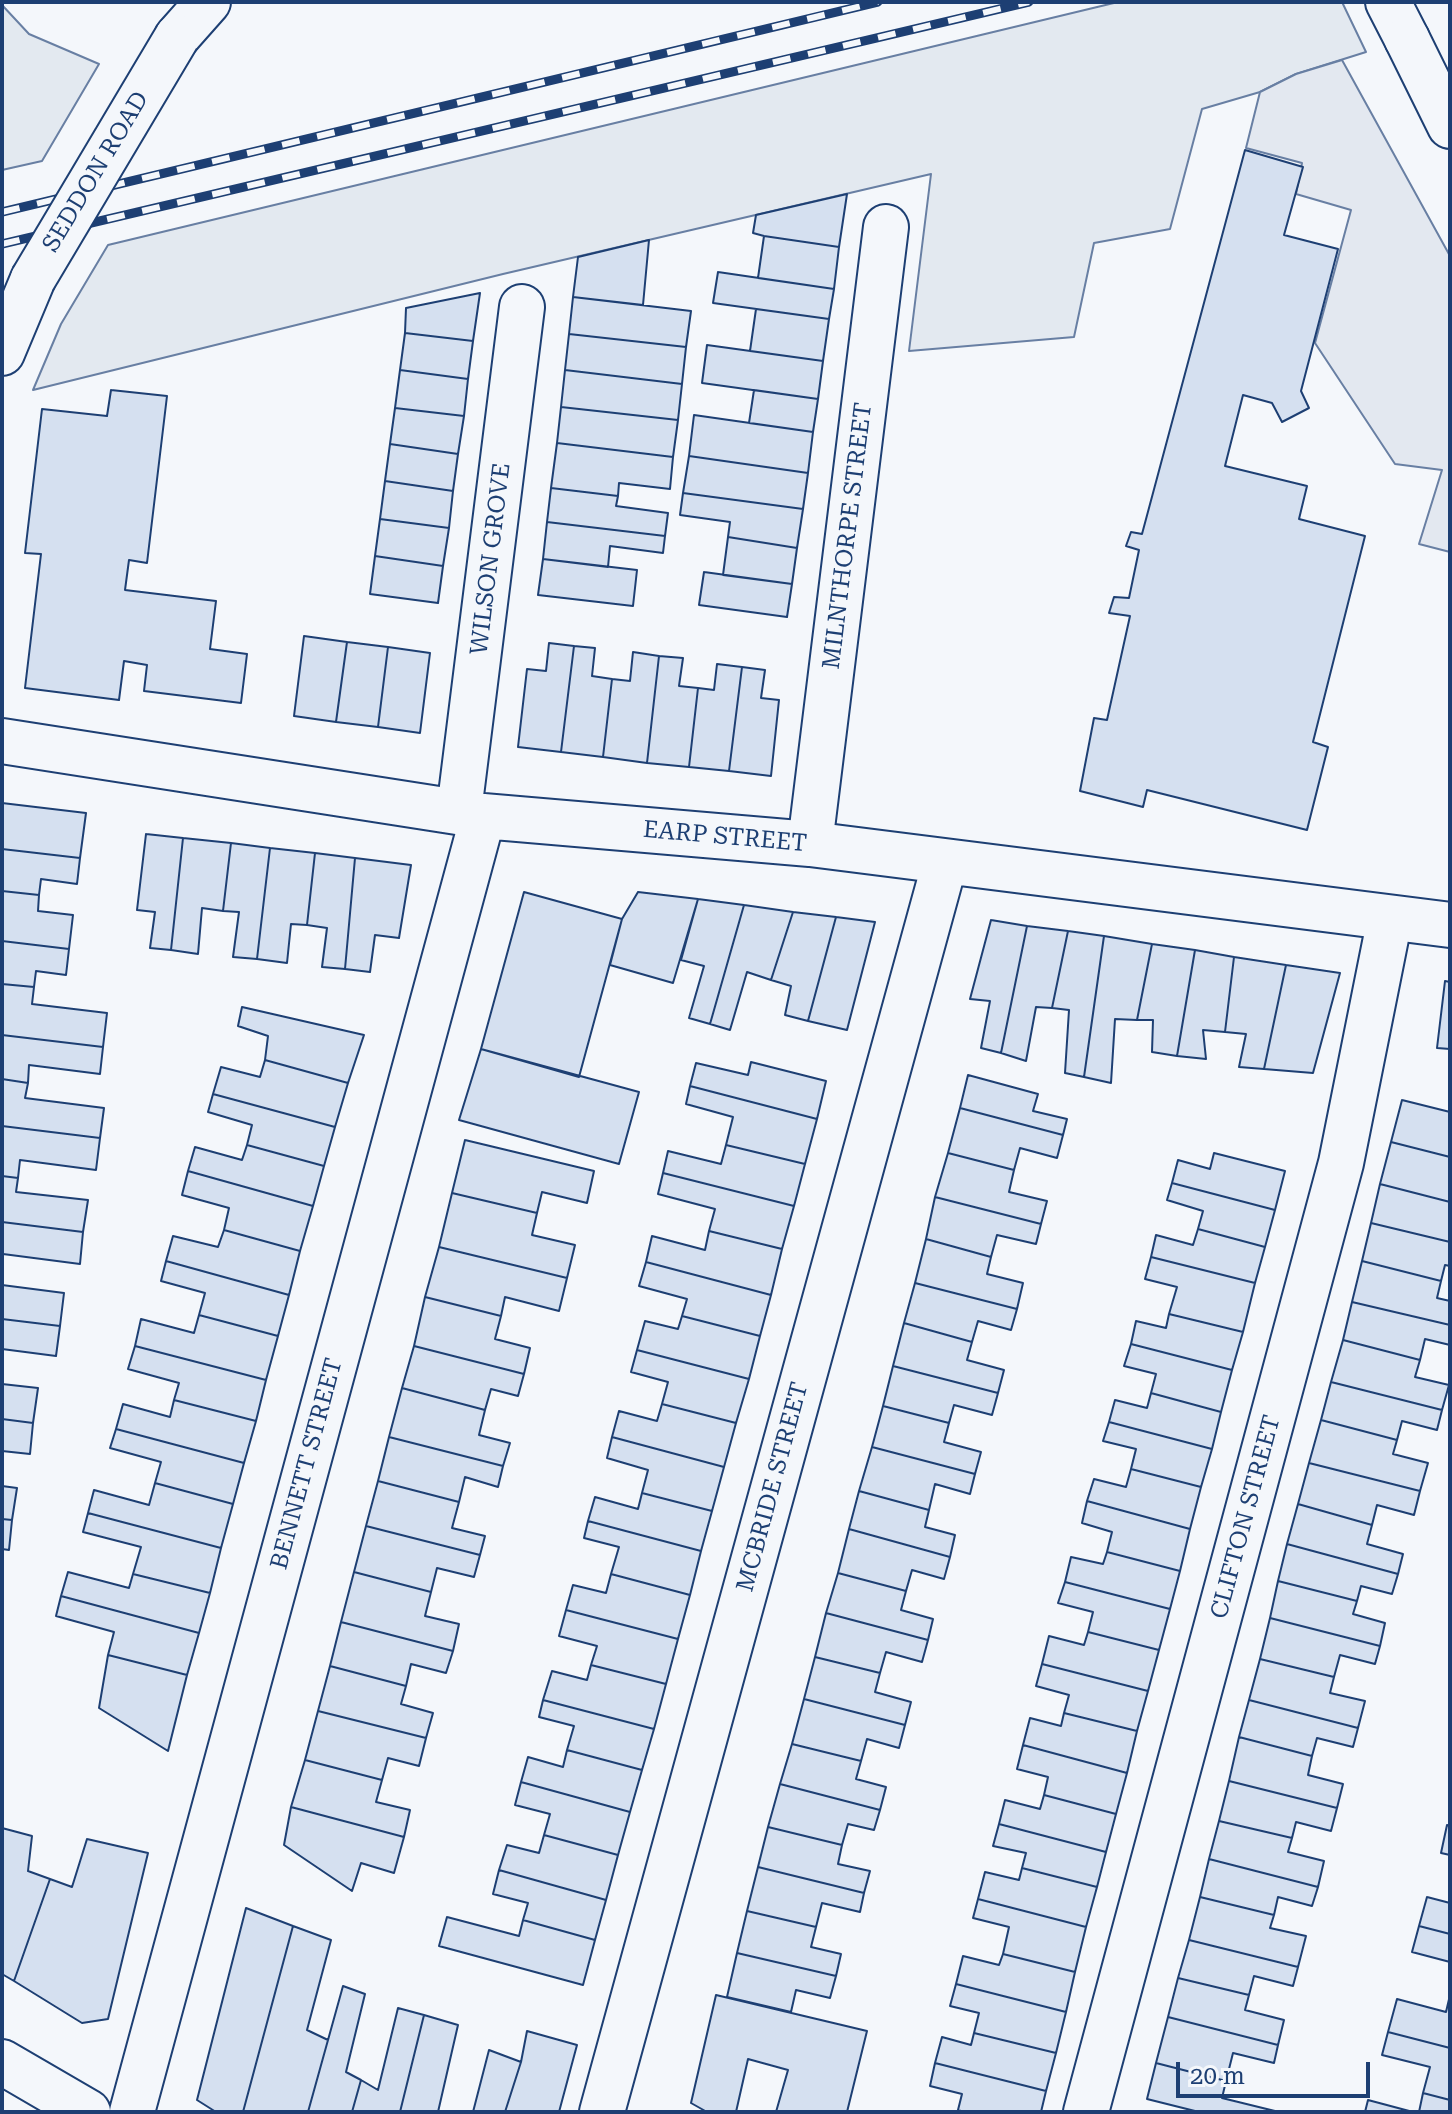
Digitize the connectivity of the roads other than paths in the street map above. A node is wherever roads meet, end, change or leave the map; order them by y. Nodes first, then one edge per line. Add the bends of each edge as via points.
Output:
1 (208, 2) edge
2 (1398, 20) edge
3 (1450, 126) edge
4 (886, 227) dead end
5 (522, 307) dead end
6 (2, 353) edge
7 (2, 741) edge
8 (471, 814) junction
9 (810, 844) junction
10 (945, 862) junction
11 (1390, 918) junction
12 (1450, 925) edge
13 (2, 2062) edge
14 (88, 2112) edge
15 (132, 2112) edge
16 (602, 2112) edge
17 (1086, 2112) edge

1 - 6 street, SEDDON ROAD, bridge via 177,37 33,279
2 - 3 street
4 - 9 street, MILNTHORPE STREET
5 - 8 street, WILSON GROVE
7 - 8 street, EARP STREET
8 - 9 street, EARP STREET
8 - 15 street, BENNETT STREET
9 - 10 street, EARP STREET
10 - 11 street, EARP STREET
10 - 16 street, MCBRIDE STREET
11 - 12 street, EARP STREET
11 - 17 street, CLIFTON STREET via 1341,1163
13 - 14 street

